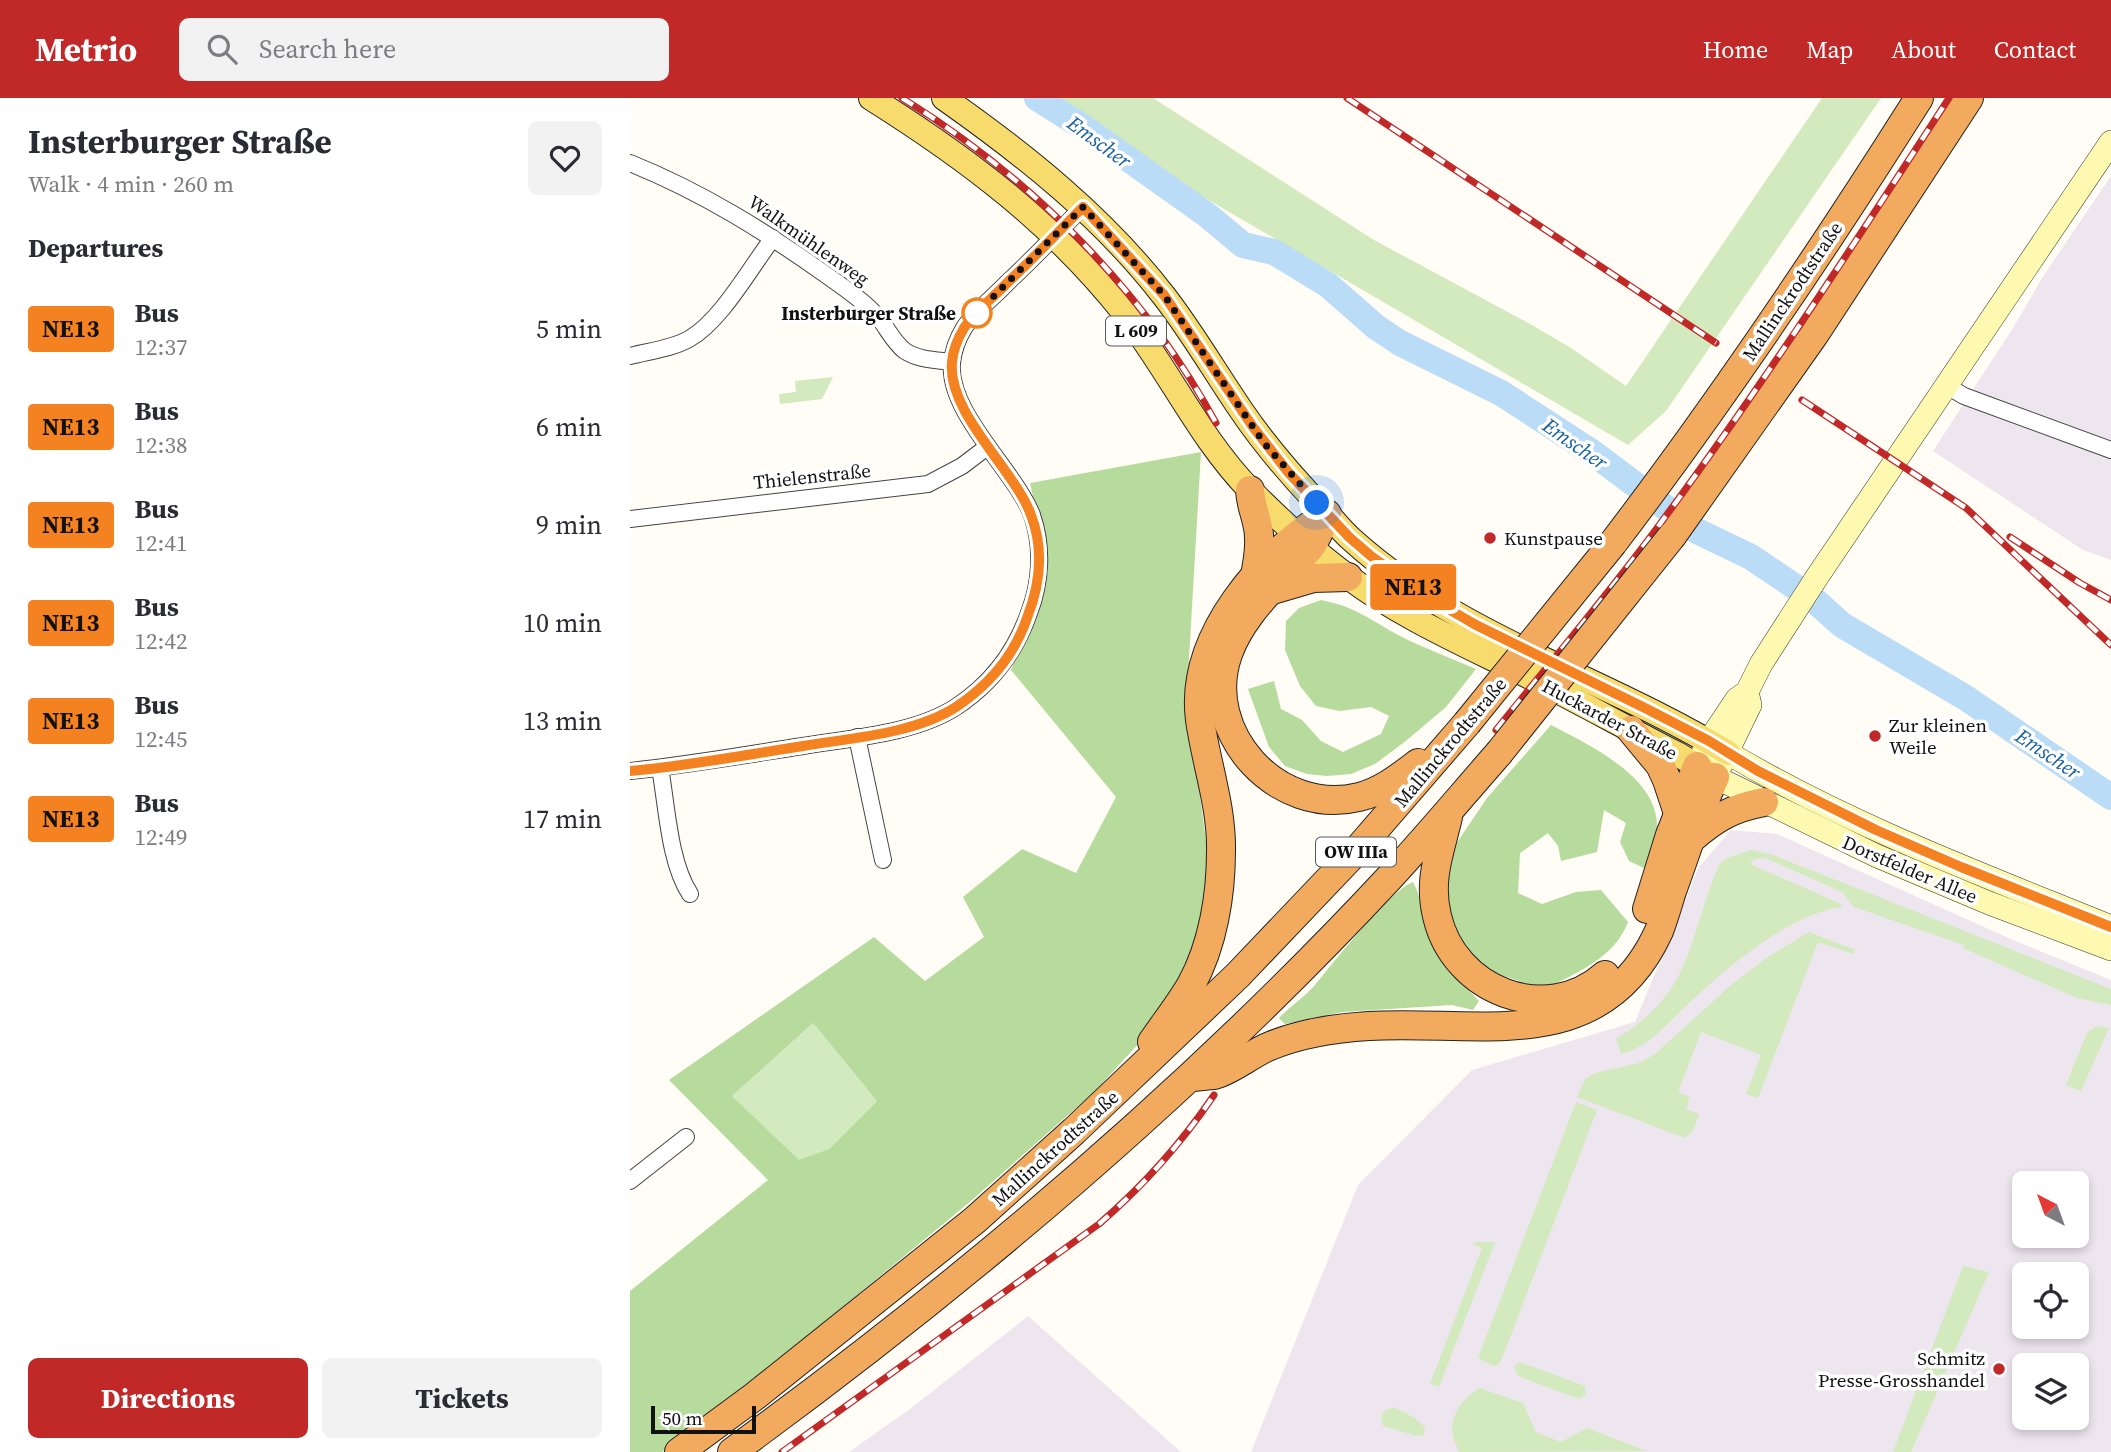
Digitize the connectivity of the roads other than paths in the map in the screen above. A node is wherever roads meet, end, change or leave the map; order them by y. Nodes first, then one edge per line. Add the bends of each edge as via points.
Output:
1 (871, 98) edge
2 (944, 98) edge
3 (1919, 98) edge
4 (1969, 98) edge
5 (2111, 142) edge
6 (630, 163) edge
7 (1083, 207) junction
8 (1055, 236) junction
9 (773, 238) junction
10 (630, 356) edge
11 (952, 362) junction
12 (1947, 386) junction
13 (987, 447) junction
14 (2111, 450) edge
15 (1250, 490) junction
16 (1327, 513) junction
17 (630, 519) edge
18 (1304, 540) junction
19 (1348, 577) junction
20 (1261, 586) junction
21 (1467, 723) junction
22 (1631, 730) junction
23 (856, 737) junction
24 (1712, 759) junction
25 (660, 768) junction
26 (630, 771) edge
27 (1764, 802) junction
28 (1449, 811) junction
29 (1678, 813) junction
30 (1690, 838) junction
31 (883, 860) dead end
32 (690, 894) dead end
33 (2111, 927) edge
34 (2111, 949) edge
35 (1140, 1070) junction
36 (1190, 1077) junction
37 (686, 1137) dead end
38 (633, 1172) edge
39 (680, 1452) edge
40 (732, 1452) edge

1 - 8 main road, Huckarder Straße / L 609 via 994,182
2 - 7 main road, Huckarder Straße / L 609 via 1007,142
3 - 21 highway, Mallinckrodtstraße, bridge via 1695,434
4 - 28 highway, Mallinckrodtstraße, bridge via 1814,335 1664,547
5 - 12 main road
6 - 9 street, Walkmühlenweg via 682,185
7 - 8 street
7 - 16 main road, Huckarder Straße / L 609 via 1164,295 1264,443
8 - 11 street via 972,318 956,344
8 - 15 main road, Huckarder Straße / L 609 via 1126,316 1204,435
9 - 10 street via 716,316 698,333 676,345
9 - 11 street, Walkmühlenweg via 870,309 906,352
11 - 13 street via 952,378 963,406
12 - 14 street
12 - 24 main road via 1781,632 1748,692 1750,705
13 - 17 street, Thielenstraße via 928,484
13 - 23 street via 1030,512 1039,537 1035,598 1022,634 988,682 954,708 918,724
15 - 18 main road, Huckarder Straße / L 609
15 - 20 highway
16 - 18 highway
16 - 24 main road, Huckarder Straße / L 609 via 1371,556 1431,599
18 - 19 main road, Huckarder Straße / L 609
18 - 20 highway via 1281,548
19 - 20 highway
19 - 22 main road, Huckarder Straße / L 609 via 1417,620
20 - 21 highway via 1227,655 1223,696 1229,728 1242,749 1281,787 1325,800 1360,797 1397,779
20 - 35 highway via 1226,615 1201,673 1200,719 1221,848 1214,919 1191,984 1151,1042
21 - 35 highway, Mallinckrodtstraße / OW IIIa via 1359,848
22 - 24 main road, Huckarder Straße / L 609
22 - 29 highway via 1660,765
23 - 25 street
23 - 31 street
24 - 27 main road, Dorstfelder Allee / L 609
24 - 29 highway
24 - 30 highway
24 - 33 main road, Dorstfelder Allee / L 609 via 1758,771 1876,830
25 - 26 street
25 - 32 street via 682,882
27 - 30 highway via 1716,818
27 - 34 main road, Dorstfelder Allee / L 609 via 1933,881
28 - 29 highway via 1433,872 1436,915 1443,936 1456,959 1478,981 1494,990 1544,1000 1581,991 1617,965 1644,921
28 - 36 highway, Mallinckrodtstraße via 1391,876
30 - 36 highway via 1659,930 1645,957 1630,977 1577,1013 1513,1026 1369,1026 1326,1031 1271,1045 1216,1074
35 - 39 highway, Mallinckrodtstraße via 975,1220
36 - 40 highway, Mallinckrodtstraße via 951,1284
37 - 38 street

